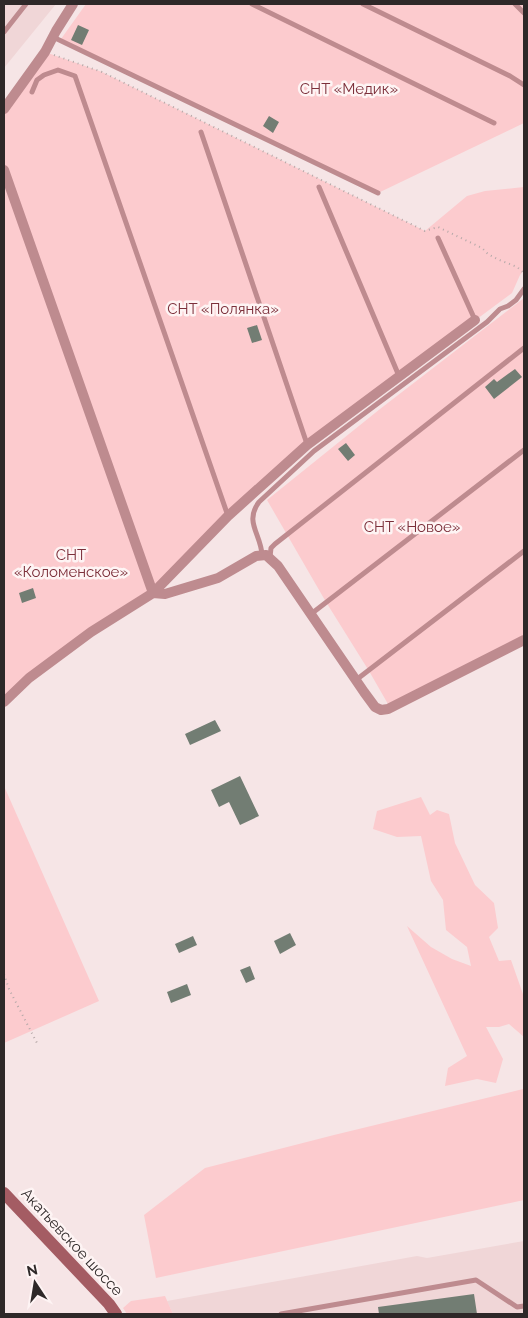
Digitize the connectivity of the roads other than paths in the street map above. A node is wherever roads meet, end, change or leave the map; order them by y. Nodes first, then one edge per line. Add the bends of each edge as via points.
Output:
1 (26, 4) edge
2 (73, 4) edge
3 (252, 4) edge
4 (363, 4) edge
5 (516, 4) edge
6 (524, 13) edge
7 (4, 32) edge
8 (53, 36) junction
9 (524, 85) edge
10 (32, 92) dead end
11 (4, 109) edge
12 (494, 123) dead end
13 (201, 132) dead end
14 (4, 170) edge
15 (319, 187) dead end
16 (378, 193) dead end
17 (438, 238) dead end
18 (524, 289) edge
19 (475, 320) joint
20 (524, 348) edge
21 (399, 376) junction
22 (307, 445) junction
23 (524, 450) edge
24 (228, 516) junction
25 (524, 551) edge
26 (266, 556) junction
27 (153, 593) junction
28 (311, 615) junction
29 (524, 640) edge
30 (356, 680) junction
31 (4, 702) edge
32 (4, 1193) edge
33 (524, 1306) edge
34 (116, 1314) edge
35 (281, 1314) edge

1 - 7 lane
2 - 8 street
3 - 12 lane
4 - 9 lane
5 - 6 lane
8 - 11 street
8 - 16 lane
10 - 24 lane via 37,80 44,75 58,70 75,76
13 - 22 lane
14 - 27 street
15 - 21 lane
17 - 19 lane
18 - 26 lane via 516,300 500,309 488,322 314,451 259,502 253,521
19 - 21 street
20 - 26 lane via 275,544
21 - 22 street
22 - 24 street
23 - 28 lane
24 - 27 street
25 - 30 lane
26 - 27 street via 256,556 218,578 165,594
26 - 28 street via 278,566
27 - 31 street via 91,632 29,678
28 - 30 street
29 - 30 street via 388,709 375,707
32 - 34 main road, Акатьевское шоссе
33 - 35 lane via 517,1307 476,1280

